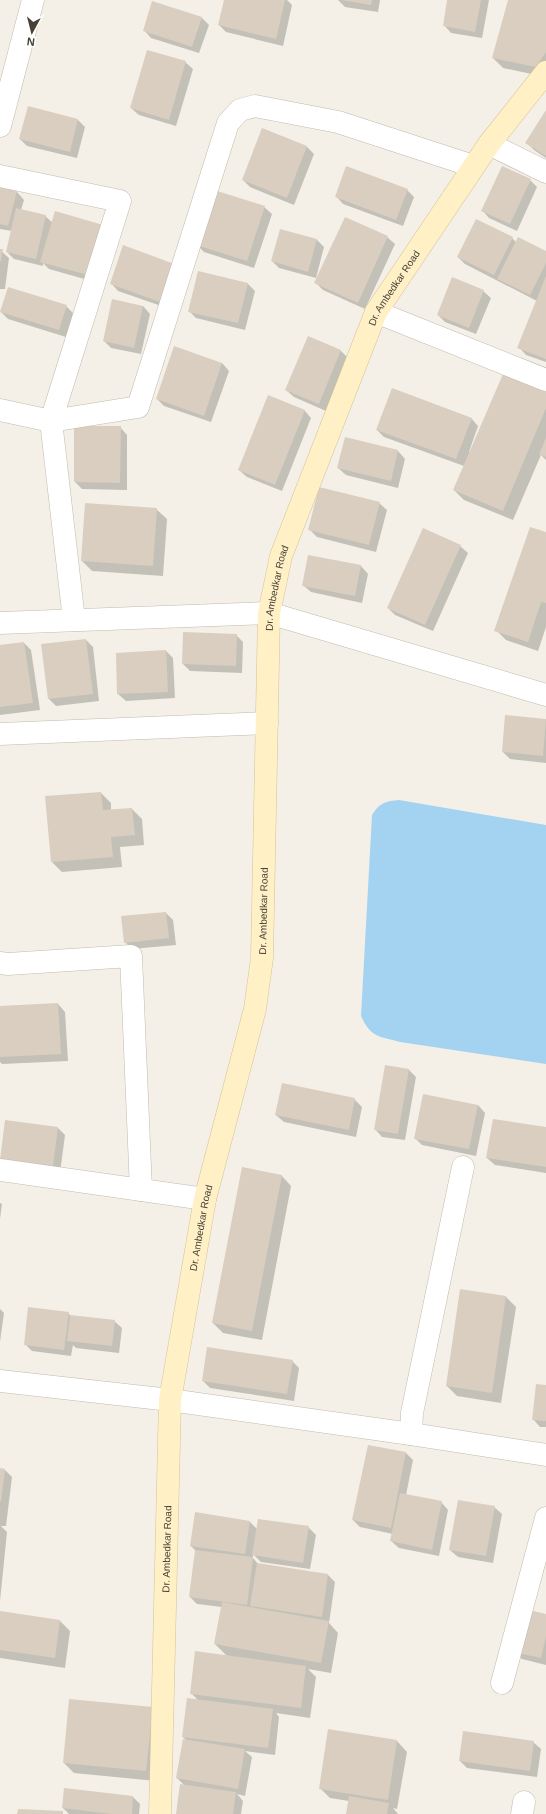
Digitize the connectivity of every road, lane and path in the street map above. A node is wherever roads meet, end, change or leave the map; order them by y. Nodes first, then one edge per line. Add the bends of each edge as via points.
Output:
1 (33, 0) edge
2 (546, 72) edge
3 (0, 126) edge
4 (489, 144) junction
5 (473, 166) junction
6 (546, 172) edge
7 (0, 176) edge
8 (376, 312) junction
9 (546, 380) edge
10 (0, 410) edge
11 (51, 421) junction
12 (269, 613) junction
13 (74, 620) junction
14 (0, 624) edge
15 (546, 695) edge
16 (267, 723) junction
17 (0, 734) edge
18 (0, 963) edge
19 (463, 1167) dead end
20 (0, 1170) edge
21 (141, 1190) junction
22 (205, 1200) junction
23 (0, 1380) edge
24 (170, 1400) junction
25 (411, 1434) junction
26 (546, 1455) edge
27 (546, 1518) edge
28 (502, 1683) dead end
29 (160, 1814) edge

1 - 3 street
2 - 4 street, Dr. Ambedkar Road
4 - 5 street, Dr. Ambedkar Road
4 - 6 street
5 - 8 street, Dr. Ambedkar Road
5 - 11 street via 338,122 255,106 240,110 228,123 138,406
7 - 11 street via 120,201
8 - 9 street
8 - 12 street, Dr. Ambedkar Road via 281,556
10 - 11 street
11 - 13 street
12 - 13 street
12 - 15 street
12 - 16 street, Dr. Ambedkar Road
13 - 14 street
16 - 17 street
16 - 22 street, Dr. Ambedkar Road via 262,958 255,1009
18 - 21 street via 131,956
19 - 25 street via 412,1413
20 - 21 street
21 - 22 street
22 - 24 street, Dr. Ambedkar Road
23 - 24 street
24 - 25 street
24 - 29 street, Dr. Ambedkar Road
25 - 26 street
27 - 28 street

